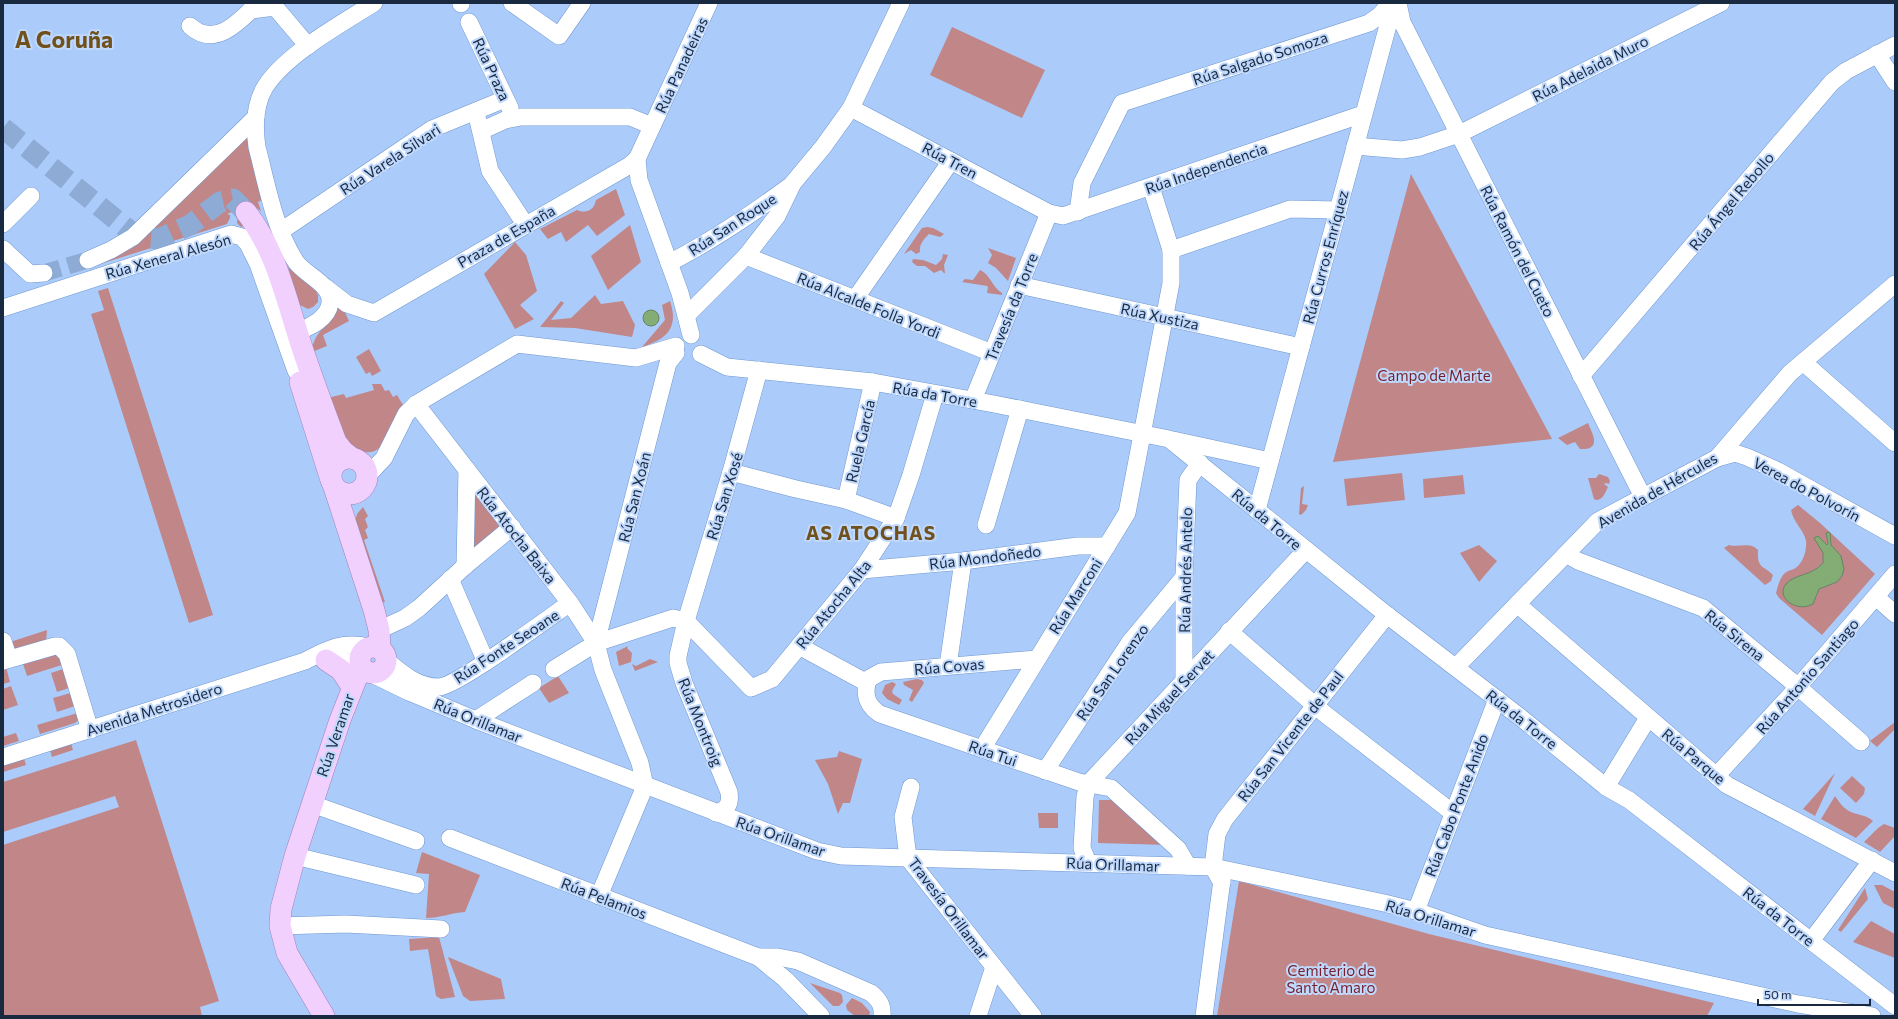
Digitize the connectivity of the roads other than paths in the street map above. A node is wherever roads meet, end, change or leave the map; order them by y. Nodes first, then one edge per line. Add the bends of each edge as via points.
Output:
1 (374, 3) edge
2 (512, 3) edge
3 (582, 3) edge
4 (709, 3) edge
5 (901, 3) edge
6 (1392, 3) edge
7 (1398, 3) edge
8 (1721, 3) edge
9 (275, 5) edge
10 (254, 6) edge
11 (469, 22) dead end
12 (190, 26) dead end
13 (1895, 45) edge
14 (308, 46) junction
15 (1877, 54) junction
16 (1895, 82) edge
17 (505, 99) junction
18 (851, 108) junction
19 (476, 112) junction
20 (1364, 114) junction
21 (256, 117) junction
22 (515, 117) junction
23 (652, 126) junction
24 (481, 131) junction
25 (1459, 134) junction
26 (1355, 146) junction
27 (637, 159) junction
28 (951, 161) junction
29 (793, 183) junction
30 (1151, 187) junction
31 (31, 196) dead end
32 (1338, 210) junction
33 (246, 212) tunnel mouth
34 (1078, 212) junction
35 (1049, 213) junction
36 (3, 224) edge
37 (525, 224) junction
38 (281, 231) junction
39 (3, 249) edge
40 (1171, 250) junction
41 (746, 256) junction
42 (88, 260) tunnel mouth
43 (669, 263) junction
44 (44, 273) tunnel mouth
45 (1020, 285) junction
46 (325, 287) junction
47 (1893, 290) edge
48 (855, 299) junction
49 (3, 308) edge
50 (687, 315) junction
51 (1165, 317) junction
52 (297, 332) junction
53 (691, 335) junction
54 (1301, 346) junction
55 (676, 350) junction
56 (992, 353) junction
57 (701, 354) junction
58 (1803, 362) junction
59 (759, 370) junction
60 (296, 371) junction
61 (1582, 376) junction
62 (873, 382) junction
63 (935, 394) junction
64 (973, 400) junction
65 (416, 404) junction
66 (1020, 409) junction
67 (1141, 434) junction
68 (1169, 439) junction
69 (1895, 443) edge
70 (352, 458) junction
71 (1717, 458) junction
72 (1270, 461) junction
73 (1200, 463) junction
74 (467, 470) junction
75 (732, 472) junction
76 (365, 482) junction
77 (332, 483) junction
78 (1643, 497) junction
79 (846, 500) junction
80 (1257, 510) junction
81 (896, 518) junction
82 (345, 523) junction
83 (986, 524) dead end
84 (512, 527) junction
85 (1895, 536) edge
86 (1107, 546) junction
87 (1305, 551) junction
88 (1566, 554) junction
89 (963, 561) junction
90 (465, 566) junction
91 (862, 570) junction
92 (1895, 574) edge
93 (1184, 577) junction
94 (450, 579) junction
95 (1876, 597) junction
96 (570, 603) junction
97 (1518, 604) junction
98 (1895, 614) edge
99 (1387, 615) junction
100 (686, 621) junction
101 (1229, 631) junction
102 (3, 642) edge
103 (596, 643) junction
104 (799, 646) junction
105 (372, 656) junction
106 (950, 659) dead end
107 (1036, 659) junction
108 (6, 660) edge
109 (316, 660) junction
110 (486, 662) junction
111 (1456, 667) junction
112 (554, 669) dead end
113 (1184, 680) junction
114 (533, 683) dead end
115 (867, 683) junction
116 (352, 687) junction
117 (1798, 687) junction
118 (1497, 699) junction
119 (1314, 705) junction
120 (1648, 718) junction
121 (476, 720) junction
122 (90, 730) junction
123 (1861, 742) dead end
124 (982, 748) junction
125 (3, 757) edge
126 (1045, 771) junction
127 (1717, 775) junction
128 (1088, 784) junction
129 (645, 786) junction
130 (911, 787) dead end
131 (1606, 787) junction
132 (312, 804) junction
133 (716, 813) junction
134 (1453, 813) junction
135 (450, 838) dead end
136 (416, 841) dead end
137 (295, 856) junction
138 (908, 858) junction
139 (1872, 860) junction
140 (1088, 863) junction
141 (1188, 866) junction
142 (1219, 873) junction
143 (1895, 873) edge
144 (416, 885) dead end
145 (599, 896) junction
146 (1416, 911) junction
147 (280, 926) junction
148 (441, 930) dead end
149 (1811, 940) junction
150 (758, 957) junction
151 (994, 967) junction
152 (1879, 994) junction
153 (1895, 1006) edge
154 (324, 1016) edge
155 (821, 1016) edge
156 (882, 1016) edge
157 (978, 1016) edge
158 (1033, 1016) edge
159 (1204, 1016) edge
160 (1868, 1016) edge

1 - 14 street
2 - 3 street via 559,36
4 - 23 street, Rúa Panadeiras
5 - 18 street, Rúa San Roque
6 - 20 street, Rúa Curros Enríquez
6 - 34 street, Rúa Salgado Somoza via 1369,23 1122,103 1082,183
7 - 25 street, Rúa Ramón del Cueto via 1402,22
8 - 25 street, Rúa Adelaida Muro
9 - 10 street
9 - 14 street
10 - 12 street via 231,27 215,35 198,33
11 - 17 street, Rúa Praza
13 - 15 street, Rúa Ángel Rebollo
14 - 21 street via 279,70 265,87
15 - 16 street
15 - 61 street, Rúa Ángel Rebollo via 1832,82
17 - 19 street, Rúa Varela Silvari
17 - 22 street, Rúa Praza
18 - 28 street, Rúa Tren
18 - 29 street, Rúa San Roque
19 - 24 street
19 - 38 street, Rúa Varela Silvari via 432,129
20 - 26 street, Rúa Curros Enríquez
20 - 30 street, Rúa Independencia
21 - 38 street via 257,146
21 - 42 street via 133,237
22 - 23 street via 630,117
22 - 24 street
23 - 27 street
24 - 37 street via 490,171
25 - 26 street, Rúa Adelaida Muro via 1402,150
25 - 61 street, Rúa Ramón del Cueto
26 - 32 street, Rúa Curros Enríquez
27 - 37 street, Praza de España
27 - 43 street via 639,180
28 - 35 street, Rúa Tren
28 - 48 street
29 - 41 street, Rúa San Roque via 777,216
29 - 43 street, Rúa San Roque via 760,208 693,251
30 - 34 street, Rúa Independencia
30 - 40 street, Rúa Marconi
31 - 36 street
32 - 40 street via 1290,209
32 - 54 street, Rúa Curros Enríquez
33 - 52 main road via 266,241
34 - 35 street, Rúa Independencia via 1063,216
35 - 45 street, Travesía da Torre
37 - 46 street, Praza de España via 374,313 348,304
38 - 46 street via 297,263
39 - 44 street via 30,274
40 - 51 street, Rúa Marconi via 1171,283
41 - 48 street, Rúa Alcalde Folla Yordi
41 - 50 street, Rúa San Roque
43 - 50 street
45 - 51 street, Rúa Xustiza
45 - 56 street, Travesía da Torre
46 - 52 street via 330,303 326,314 312,326
47 - 58 street, Avenida de Hércules
48 - 56 street, Rúa Alcalde Folla Yordi
49 - 60 street, Rúa Xeneral Alesón via 231,234 242,237 258,264
50 - 53 street
51 - 54 street, Rúa Xustiza
51 - 67 street, Rúa Marconi
52 - 60 main road
52 - 70 main road via 336,442
53 - 55 street via 679,340
53 - 57 street via 698,338 702,344
54 - 72 street, Rúa Curros Enríquez
55 - 57 street via 680,359 687,362 694,361
55 - 65 street via 636,358 517,344
55 - 103 street, Rúa San Xoán via 668,363
56 - 64 street, Travesía da Torre
57 - 59 street, Rúa da Torre via 727,367
58 - 69 street
58 - 71 street, Avenida de Hércules via 1790,373
59 - 62 street, Rúa da Torre
59 - 75 street, Rúa San Xosé
60 - 77 main road
61 - 78 street, Rúa Ramón del Cueto
62 - 63 street, Rúa da Torre
62 - 79 street, Ruela García
63 - 64 street, Rúa da Torre
63 - 81 street, Rúa Atocha Alta
64 - 66 street, Rúa da Torre
65 - 74 street, Rúa Atocha Baixa
65 - 76 street via 406,414 384,458
66 - 67 street, Rúa da Torre
66 - 83 street
67 - 68 street, Rúa da Torre
67 - 86 street, Rúa Marconi via 1127,513
68 - 72 street, Rúa da Torre
68 - 73 street, Rúa da Torre
70 - 76 main road via 361,462 367,470
70 - 77 main road via 336,463 332,468
71 - 78 street, Avenida de Hércules
71 - 85 street, Verea do Polvorín via 1735,453 1747,456
72 - 80 street, Rúa Curros Enríquez
73 - 80 street, Rúa da Torre
73 - 93 street, Rúa Andrés Antelo via 1188,480
74 - 84 street, Rúa Atocha Baixa
74 - 90 street
75 - 79 street
75 - 100 street, Rúa San Xosé
76 - 77 main road via 359,492 348,495 343,494
76 - 82 main road via 350,507
77 - 82 main road
78 - 88 street, Avenida de Hércules via 1598,521
79 - 81 street
80 - 87 street, Rúa da Torre
81 - 91 street, Rúa Atocha Alta
82 - 105 main road
84 - 90 street
84 - 96 street, Rúa Atocha Baixa
86 - 89 street, Rúa Mondoñedo via 1078,546
86 - 107 street, Rúa Marconi
87 - 99 street, Rúa da Torre
87 - 101 street, Rúa Miguel Servet
88 - 97 street, Avenida de Hércules
88 - 117 street, Rúa Sirena via 1578,561 1703,608
89 - 91 street, Rúa Mondoñedo
89 - 106 street, Rúa Covas
90 - 94 street
91 - 104 street, Rúa Atocha Alta
92 - 95 street, Rúa Antonio Santiago
93 - 113 street, Rúa Andrés Antelo
93 - 126 street, Rúa San Lorenzo via 1130,642
94 - 105 street via 405,618
94 - 110 street
95 - 98 street
95 - 117 street, Rúa Antonio Santiago
96 - 103 street, Rúa Atocha Baixa
96 - 110 street, Rúa Fonte Seoane
97 - 111 street, Avenida de Hércules
97 - 120 street, Rúa Parque
99 - 111 street, Rúa da Torre
99 - 119 street, Rúa San Vicente de Paul
100 - 103 street via 672,618
100 - 104 street, Rúa Atocha Alta via 751,688 772,679
100 - 133 street, Rúa Montroig via 678,663 684,684 730,792 731,800 727,808
101 - 113 street, Rúa Miguel Servet
101 - 119 street
102 - 108 street
103 - 112 street
103 - 129 street, Rúa Atocha Baixa via 603,670 640,763
104 - 115 street
105 - 109 street, Avenida Metrosidero via 345,644 329,648
105 - 110 street, Rúa Fonte Seoane via 413,681 442,687
105 - 116 main road, Rúa Veramar
105 - 121 street, Rúa Orillamar via 409,692
107 - 115 street, Rúa Covas via 881,672 870,678
107 - 124 street, Rúa Marconi
108 - 122 street via 59,646 69,661
109 - 116 main road via 341,670
109 - 122 street, Avenida Metrosidero
111 - 118 street, Rúa da Torre
113 - 128 street, Rúa Miguel Servet
114 - 121 street
115 - 124 street, Rúa Tui via 866,697 869,705 880,714
116 - 132 main road, Rúa Veramar
117 - 123 street, Rúa Sirena
117 - 127 street, Rúa Antonio Santiago
118 - 131 street, Rúa da Torre
118 - 134 street, Rúa Cabo Ponte Anido
119 - 134 street
119 - 142 street, Rúa San Vicente de Paul via 1225,819 1217,834
120 - 127 street, Rúa Parque
120 - 131 street
121 - 129 street, Rúa Orillamar
122 - 125 street, Avenida Metrosidero
124 - 126 street, Rúa Tui
126 - 128 street, Rúa Tui
127 - 139 street, Rúa Parque via 1727,785
128 - 140 street via 1082,848
128 - 141 street, Rúa Tui via 1111,788 1178,849
129 - 133 street, Rúa Orillamar
129 - 145 street
130 - 138 street, Travesía Orillamar via 903,817
131 - 149 street, Rúa da Torre via 1629,800
132 - 136 street
132 - 137 main road, Rúa Veramar
133 - 138 street, Rúa Orillamar via 817,852 841,856
134 - 146 street, Rúa Cabo Ponte Anido
135 - 145 street, Rúa Pelamios
137 - 144 street
137 - 147 main road, Rúa Veramar via 281,909
138 - 140 street, Rúa Orillamar
138 - 151 street, Travesía Orillamar
139 - 143 street, Rúa Parque
139 - 149 street
140 - 141 street, Rúa Orillamar
141 - 142 street, Rúa Orillamar
142 - 146 street, Rúa Orillamar
142 - 159 street, Rúa San Vicente de Paul
145 - 150 street, Rúa Pelamios
146 - 160 street, Rúa Orillamar via 1485,935 1798,1004
147 - 148 street via 346,924
147 - 154 main road, Rúa Veramar via 287,953
149 - 152 street, Rúa da Torre
150 - 155 street, Rúa Pelamios via 785,979
150 - 156 street, Rúa Pelamios via 798,961 871,993 880,1001
151 - 157 street
151 - 158 street, Travesía Orillamar
152 - 153 street, Rúa da Torre
152 - 160 street

